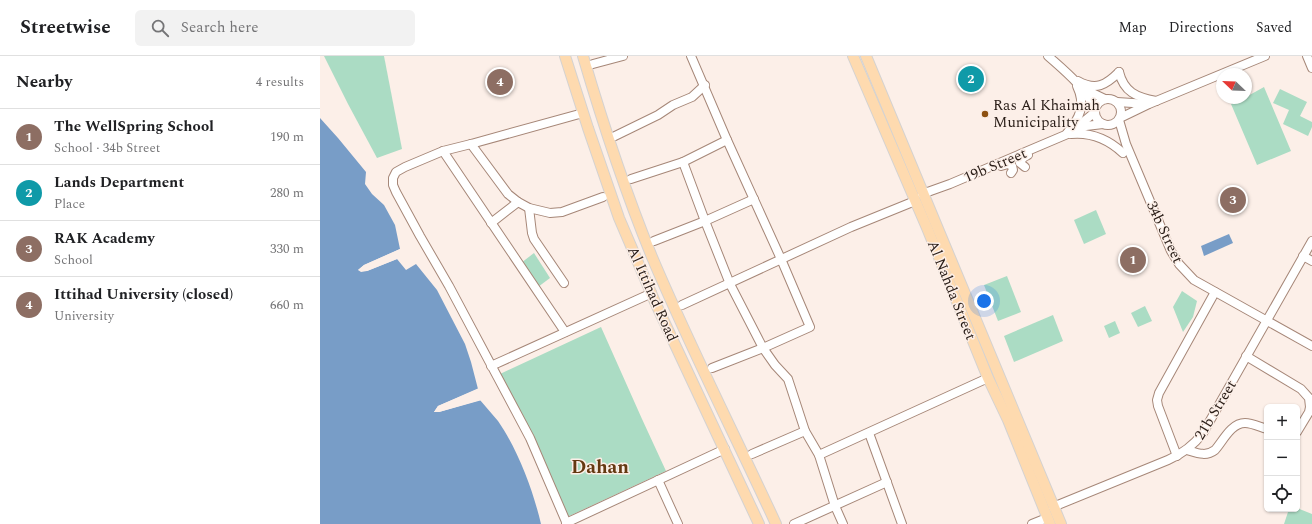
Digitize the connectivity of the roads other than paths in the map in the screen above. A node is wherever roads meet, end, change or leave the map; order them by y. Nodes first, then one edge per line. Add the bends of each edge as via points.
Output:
1 (565, 56) edge
2 (583, 56) edge
3 (622, 56) edge
4 (691, 56) edge
5 (853, 56) edge
6 (866, 56) edge
7 (1048, 56) edge
8 (1265, 56) edge
9 (1307, 56) edge
10 (593, 64) dead end
11 (1312, 68) edge
12 (1072, 78) junction
13 (864, 83) junction
14 (705, 85) junction
15 (1082, 88) junction
16 (880, 90) junction
17 (1105, 99) junction
18 (1117, 102) junction
19 (1152, 102) junction
20 (1095, 111) junction
21 (583, 113) junction
22 (1120, 119) junction
23 (1104, 125) junction
24 (1067, 134) junction
25 (615, 136) dead end
26 (727, 140) junction
27 (1054, 140) junction
28 (471, 144) junction
29 (1126, 144) junction
30 (443, 151) junction
31 (1123, 153) dead end
32 (684, 162) junction
33 (1025, 167) dead end
34 (1011, 173) dead end
35 (631, 179) dead end
36 (950, 184) junction
37 (603, 197) dead end
38 (919, 197) junction
39 (754, 199) junction
40 (518, 202) junction
41 (529, 208) junction
42 (705, 221) junction
43 (491, 223) junction
44 (654, 241) dead end
45 (1312, 241) edge
46 (1303, 256) junction
47 (781, 259) junction
48 (1312, 261) edge
49 (564, 283) dead end
50 (730, 284) junction
51 (1215, 292) junction
52 (652, 293) junction
53 (682, 305) dead end
54 (1266, 320) junction
55 (565, 332) junction
56 (1312, 346) edge
57 (763, 348) junction
58 (1246, 356) junction
59 (491, 366) junction
60 (712, 368) dead end
61 (988, 378) junction
62 (1008, 420) junction
63 (1300, 427) edge
64 (1264, 428) edge
65 (805, 431) junction
66 (869, 433) junction
67 (1025, 440) junction
68 (725, 449) junction
69 (1187, 450) junction
70 (752, 454) dead end
71 (819, 456) junction
72 (1176, 456) junction
73 (658, 480) junction
74 (887, 482) junction
75 (835, 506) junction
76 (1053, 507) junction
77 (1048, 521) edge
78 (567, 523) edge
79 (758, 523) edge
80 (678, 524) edge
81 (776, 524) edge
82 (794, 524) edge
83 (843, 524) edge
84 (902, 524) edge
85 (1032, 524) edge
86 (1061, 524) edge

1 - 21 main road, Al Ittihad Road
2 - 81 main road, Al Ittihad Road via 622,179 652,256
3 - 10 street
4 - 14 street
5 - 13 main road, Al Nahda Street
6 - 16 main road, Al Nahda Street
7 - 12 street
8 - 19 street
9 - 11 street
12 - 15 street
12 - 19 street via 1088,86 1097,87 1105,84 1119,72 1125,87
12 - 24 street via 1080,93 1081,109 1079,117
13 - 16 main road via 870,81
13 - 38 main road, Al Nahda Street
14 - 25 street via 692,97
14 - 26 street
15 - 17 street
15 - 20 street
16 - 38 main road, Al Nahda Street
17 - 18 street
17 - 20 street via 1098,103
18 - 19 street
18 - 22 street via 1122,111
19 - 22 street
20 - 23 street via 1097,120
20 - 24 street, 19b Street
21 - 28 street
21 - 52 main road, Al Ittihad Road via 619,218
22 - 23 street via 1111,125
22 - 29 street, 34b Street
23 - 24 street, 19b Street via 1086,126
23 - 29 street, 34b Street
24 - 27 street, 19b Street
24 - 31 street via 1100,137
26 - 32 street
26 - 39 street
27 - 33 street via 1023,157 1020,163
27 - 36 street, 19b Street
28 - 30 street
28 - 40 street via 508,194
29 - 51 street, 34b Street via 1171,251 1194,280
30 - 43 street
30 - 59 street via 396,172 392,178 393,185
32 - 35 street
32 - 42 street
34 - 36 street via 1012,166 1005,164 956,185
36 - 38 street, 19b Street
37 - 41 street via 562,212 550,213
38 - 47 street, 19b Street
38 - 61 main road, Al Nahda Street
38 - 67 main road, Al Nahda Street via 950,258
39 - 42 street
39 - 47 street
40 - 41 street
40 - 43 street
41 - 49 street via 534,240
42 - 44 street
42 - 50 street
43 - 55 street
45 - 46 street, 21b Street
46 - 48 street
46 - 54 street, 21b Street
47 - 50 street, 19b Street
47 - 57 street via 810,326
50 - 53 street, 19b Street
50 - 57 street
51 - 54 street, 34b Street
51 - 72 street via 1157,400
52 - 55 street
52 - 68 main road, Al Ittihad Road
54 - 56 street, 34b Street
54 - 58 street, 21b Street
55 - 59 street
57 - 60 street
57 - 65 street via 788,379
58 - 63 street via 1301,389 1309,398 1309,412
58 - 69 street, 21b Street via 1203,434
59 - 78 street via 530,438
61 - 62 main road, Al Nahda Street
61 - 66 street
62 - 67 main road via 1018,443 1022,444
62 - 77 main road, Al Nahda Street
64 - 69 street via 1249,423 1238,424 1211,453 1204,455
65 - 70 street
65 - 71 street
66 - 71 street
66 - 74 street
67 - 76 main road, Al Nahda Street
68 - 73 street
68 - 79 main road, Al Ittihad Road
69 - 72 street, 21b Street
71 - 75 street
72 - 76 street, 21b Street
73 - 78 street
73 - 80 street
74 - 75 street
74 - 84 street
75 - 82 street
75 - 83 street
76 - 86 main road, Al Nahda Street
77 - 85 street

